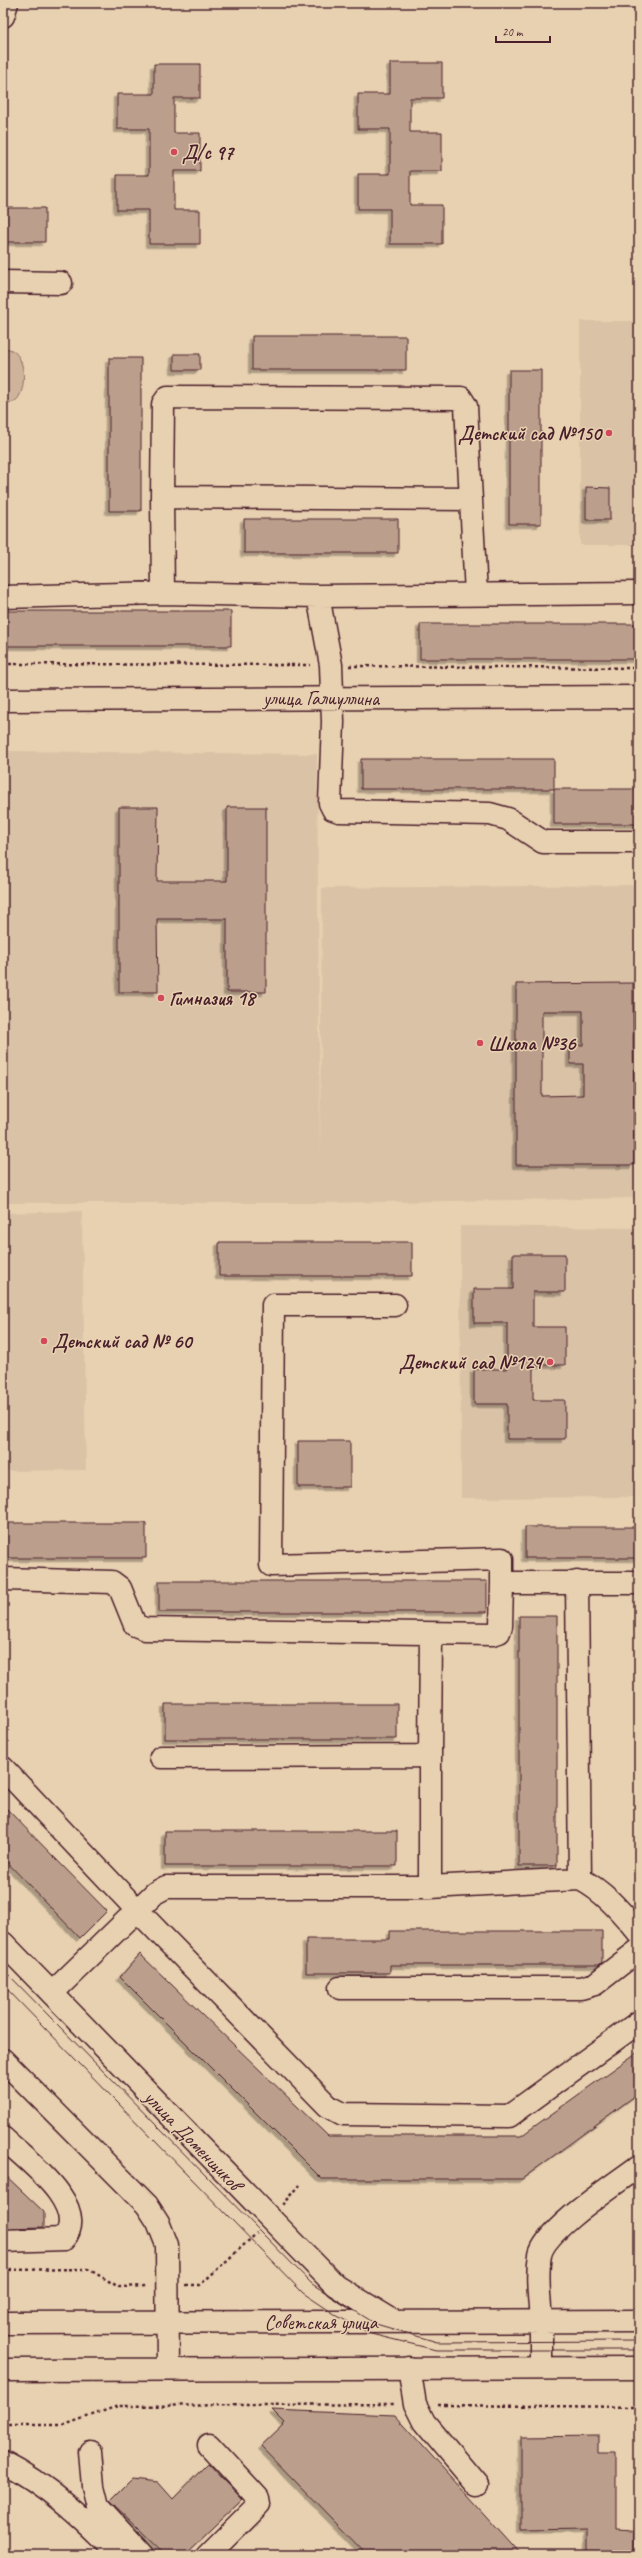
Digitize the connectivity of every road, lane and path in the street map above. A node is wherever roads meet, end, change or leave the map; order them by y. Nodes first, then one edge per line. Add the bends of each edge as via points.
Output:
1 (7, 3) edge
2 (3, 16) edge
3 (3, 282) edge
4 (62, 283) dead end
5 (162, 497) junction
6 (470, 499) junction
7 (163, 593) junction
8 (639, 593) edge
9 (476, 594) junction
10 (318, 596) junction
11 (3, 597) edge
12 (639, 697) edge
13 (332, 698) junction
14 (3, 700) edge
15 (639, 842) edge
16 (395, 1305) dead end
17 (3, 1579) edge
18 (577, 1582) junction
19 (502, 1583) junction
20 (639, 1583) edge
21 (431, 1634) junction
22 (430, 1756) junction
23 (161, 1757) dead end
24 (3, 1768) edge
25 (580, 1879) junction
26 (430, 1887) junction
27 (137, 1910) junction
28 (639, 1934) edge
29 (3, 1943) edge
30 (639, 1950) edge
31 (340, 1988) dead end
32 (52, 1993) junction
33 (639, 2022) edge
34 (3, 2060) edge
35 (3, 2138) edge
36 (639, 2166) edge
37 (300, 2185) dead end
38 (270, 2220) junction
39 (3, 2241) edge
40 (3, 2270) edge
41 (152, 2286) dead end
42 (181, 2286) dead end
43 (639, 2321) edge
44 (168, 2322) junction
45 (395, 2322) junction
46 (3, 2323) edge
47 (541, 2323) junction
48 (541, 2367) junction
49 (168, 2368) junction
50 (409, 2368) junction
51 (639, 2368) edge
52 (3, 2370) edge
53 (416, 2404) junction
54 (639, 2408) edge
55 (3, 2425) edge
56 (209, 2445) dead end
57 (90, 2452) dead end
58 (3, 2462) edge
59 (477, 2485) dead end
60 (119, 2555) edge
61 (143, 2555) edge
62 (208, 2555) edge

1 - 2 main road
3 - 4 main road
5 - 6 main road
5 - 6 main road via 163,404 168,397 461,398 466,406
5 - 7 main road
6 - 9 main road
7 - 10 main road
7 - 11 main road
8 - 9 main road
9 - 10 main road
10 - 13 main road via 331,666
12 - 13 main road, улица Галиуллина
13 - 14 main road, улица Галиуллина
13 - 15 main road via 330,803 336,811 490,814 508,819 543,842
16 - 19 main road via 273,1305 270,1565 502,1559
17 - 21 main road via 112,1582 120,1588 135,1625 145,1629
18 - 19 main road
18 - 20 main road
18 - 25 main road
19 - 21 main road via 499,1632
21 - 22 main road
22 - 23 main road
22 - 26 main road
24 - 27 main road
25 - 26 main road
25 - 28 main road via 597,1888
26 - 27 main road via 172,1886 160,1890
27 - 32 main road
27 - 33 main road via 328,2106 343,2114 509,2116
29 - 32 main road, улица Доменщиков
30 - 31 main road via 595,1984 581,1988
32 - 38 main road, улица Доменщиков
34 - 44 main road via 147,2205 158,2222 167,2245
35 - 39 main road via 63,2196 72,2220 70,2232 64,2239
36 - 47 main road via 566,2221 548,2239 540,2254
37 - 38 path
38 - 42 path via 200,2285
38 - 45 main road, улица Доменщиков via 336,2286
40 - 41 path via 88,2269 119,2287
43 - 47 main road, Советская улица
44 - 45 main road, Советская улица
44 - 46 main road, Советская улица
44 - 49 main road
45 - 47 main road, Советская улица
47 - 48 main road
48 - 50 main road
48 - 51 main road
49 - 50 main road
49 - 52 main road
50 - 53 main road
53 - 54 path
53 - 55 path via 118,2406 64,2425
53 - 59 main road via 424,2422
56 - 62 main road via 258,2498 259,2504
57 - 61 main road via 93,2486 98,2506
58 - 60 main road via 30,2476 93,2528

